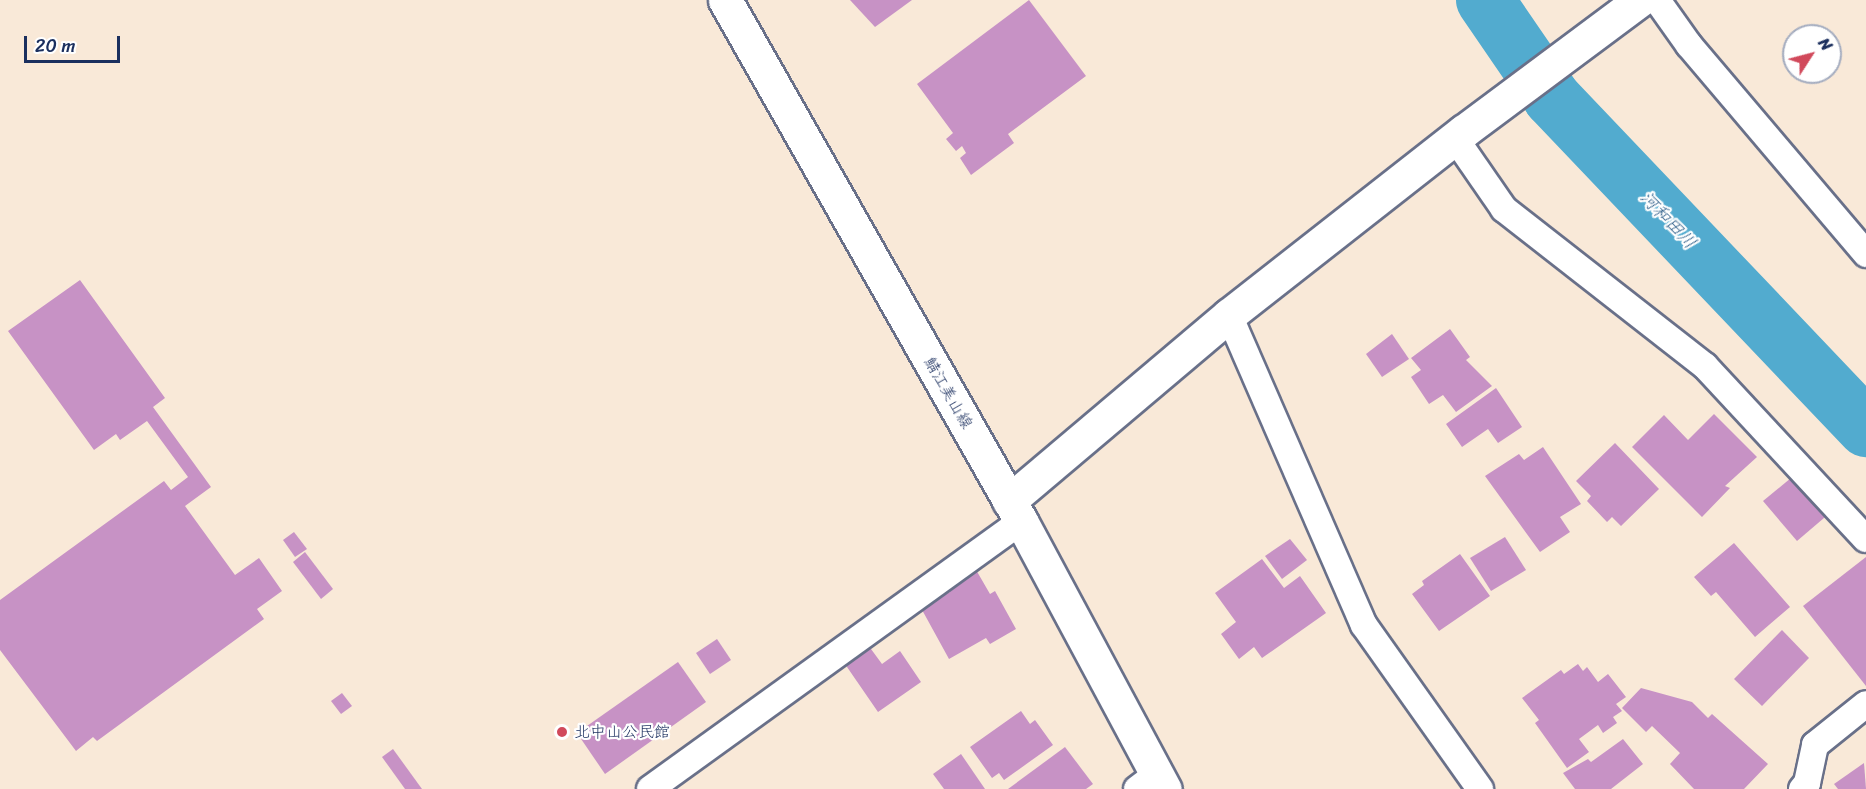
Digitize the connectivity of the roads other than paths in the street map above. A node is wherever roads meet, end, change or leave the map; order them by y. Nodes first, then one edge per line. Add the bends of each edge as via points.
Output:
1 (724, 0) edge
2 (1657, 0) edge
3 (1633, 5) edge
4 (1459, 135) junction
5 (1866, 254) edge
6 (1229, 315) junction
7 (1015, 511) junction
8 (1866, 539) edge
9 (1866, 704) edge
10 (1153, 784) edge
11 (650, 789) edge
12 (1480, 789) edge
13 (1802, 789) edge

1 - 7 main road, 鯖江美山線
2 - 5 street via 1689,45
3 - 4 main road
4 - 6 main road
4 - 8 street via 1504,209 1705,366
6 - 7 main road
6 - 12 street via 1364,625
7 - 10 main road, 鯖江美山線
7 - 11 street
9 - 13 street via 1815,745 1807,783

